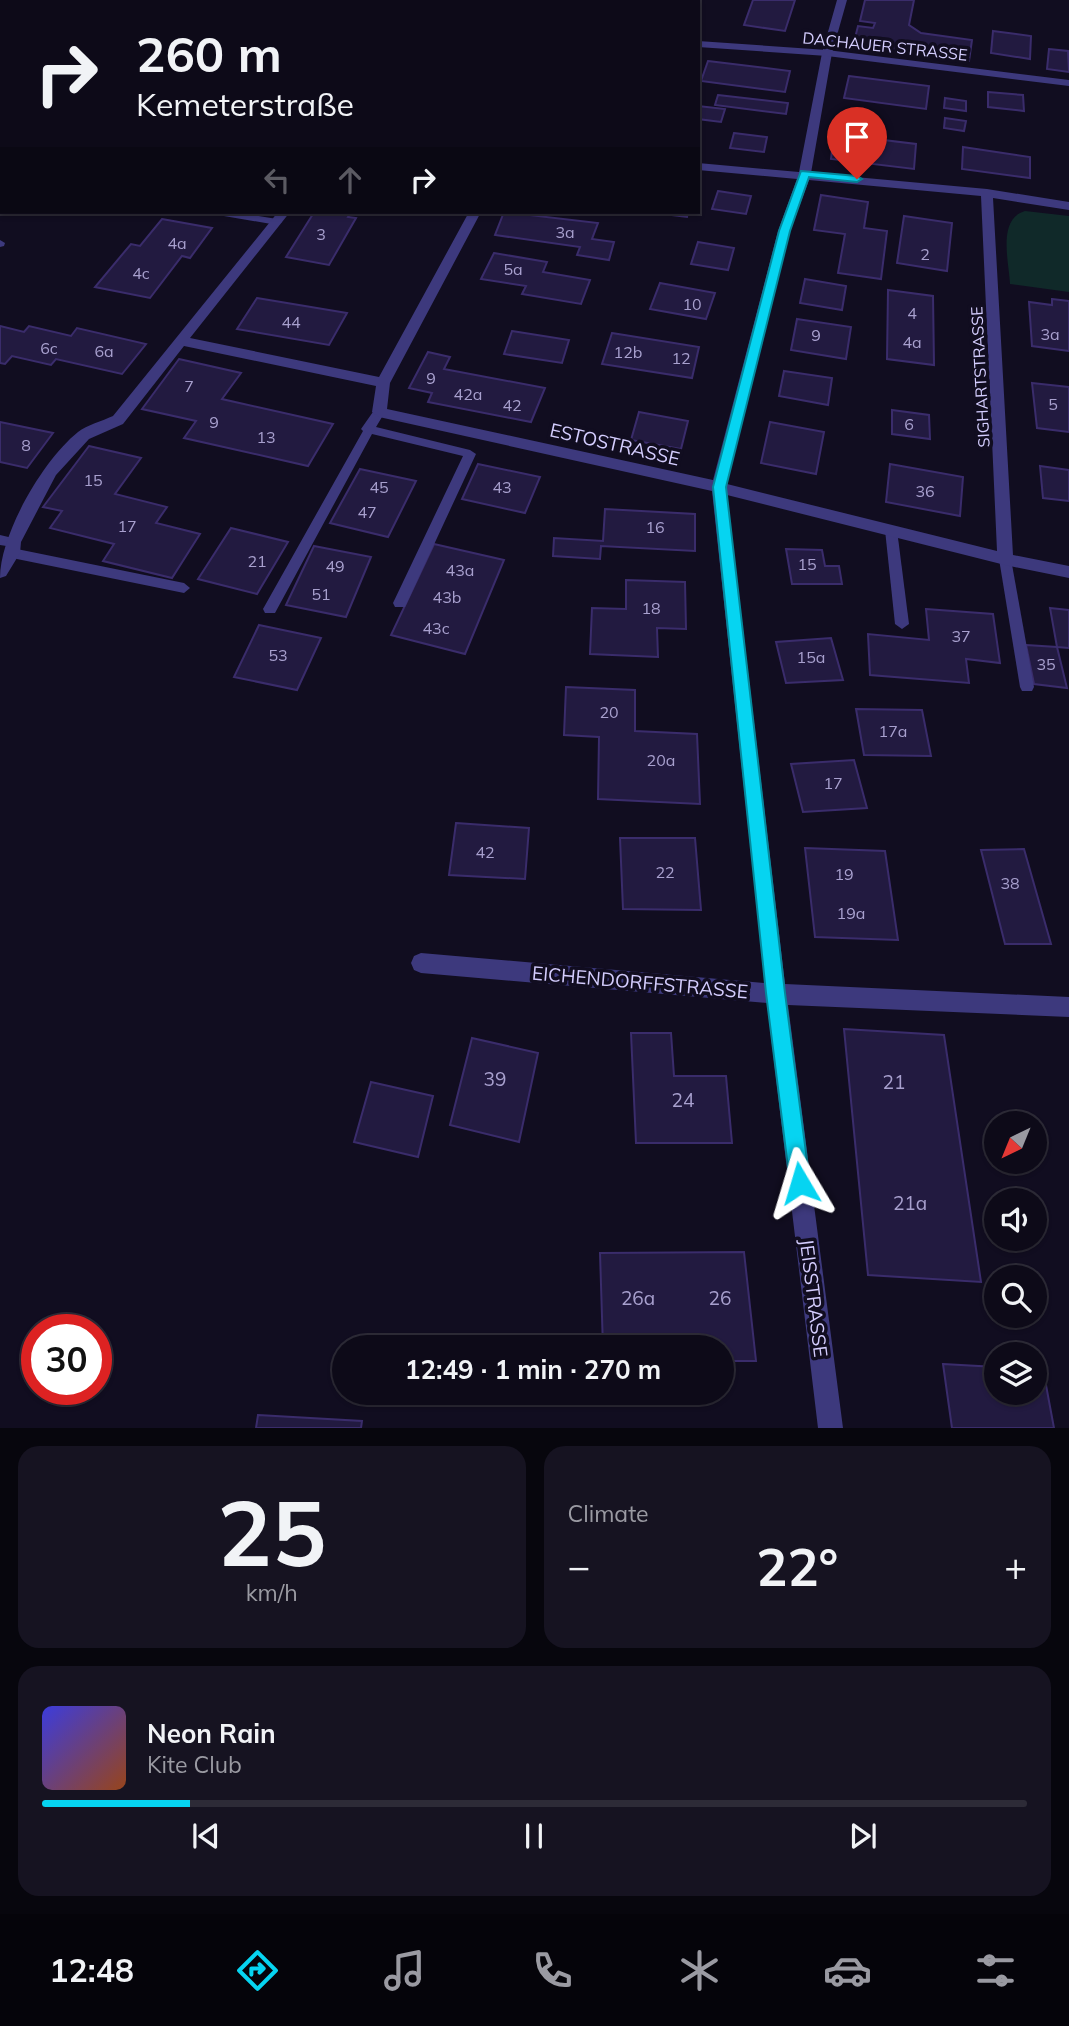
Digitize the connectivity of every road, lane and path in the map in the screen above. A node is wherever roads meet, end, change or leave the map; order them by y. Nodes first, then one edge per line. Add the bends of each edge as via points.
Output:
1 (842, 0) edge
2 (700, 44) edge
3 (827, 53) junction
4 (1069, 83) edge
5 (700, 166) edge
6 (805, 174) junction
7 (987, 193) junction
8 (1069, 206) edge
9 (243, 214) edge
10 (474, 214) edge
11 (280, 217) edge
12 (182, 341) junction
13 (383, 383) junction
14 (379, 412) junction
15 (367, 429) junction
16 (719, 487) junction
17 (891, 530) junction
18 (8, 545) edge
19 (1005, 559) junction
20 (0, 572) edge
21 (1069, 572) edge
22 (184, 588) dead end
23 (400, 603) dead end
24 (270, 609) dead end
25 (902, 624) dead end
26 (1027, 687) dead end
27 (421, 963) dead end
28 (776, 993) junction
29 (1069, 1007) edge
30 (831, 1427) edge

1 - 3 street, JEISSTRASSE
2 - 3 street, DACHAUER STRASSE
3 - 4 street, DACHAUER STRASSE
3 - 6 street, JEISSTRASSE
5 - 6 street
6 - 7 street
6 - 16 street, JEISSTRASSE via 784,231
7 - 8 street
7 - 19 street, SIGHARTSTRASSE
9 - 11 lane
10 - 13 street
11 - 12 street
12 - 13 street
12 - 18 street via 118,420 84,435 50,472
13 - 14 street
14 - 15 lane
14 - 16 street, ESTOSTRASSE
15 - 23 lane via 470,454
15 - 24 lane
16 - 17 street, ESTOSTRASSE
16 - 28 street, JEISSTRASSE
17 - 19 street, ESTOSTRASSE
17 - 25 lane
18 - 20 street
18 - 22 lane
19 - 21 street, ESTOSTRASSE
19 - 26 lane
27 - 28 street, EICHENDORFFSTRASSE
28 - 29 street, EICHENDORFFSTRASSE
28 - 30 street, JEISSTRASSE

